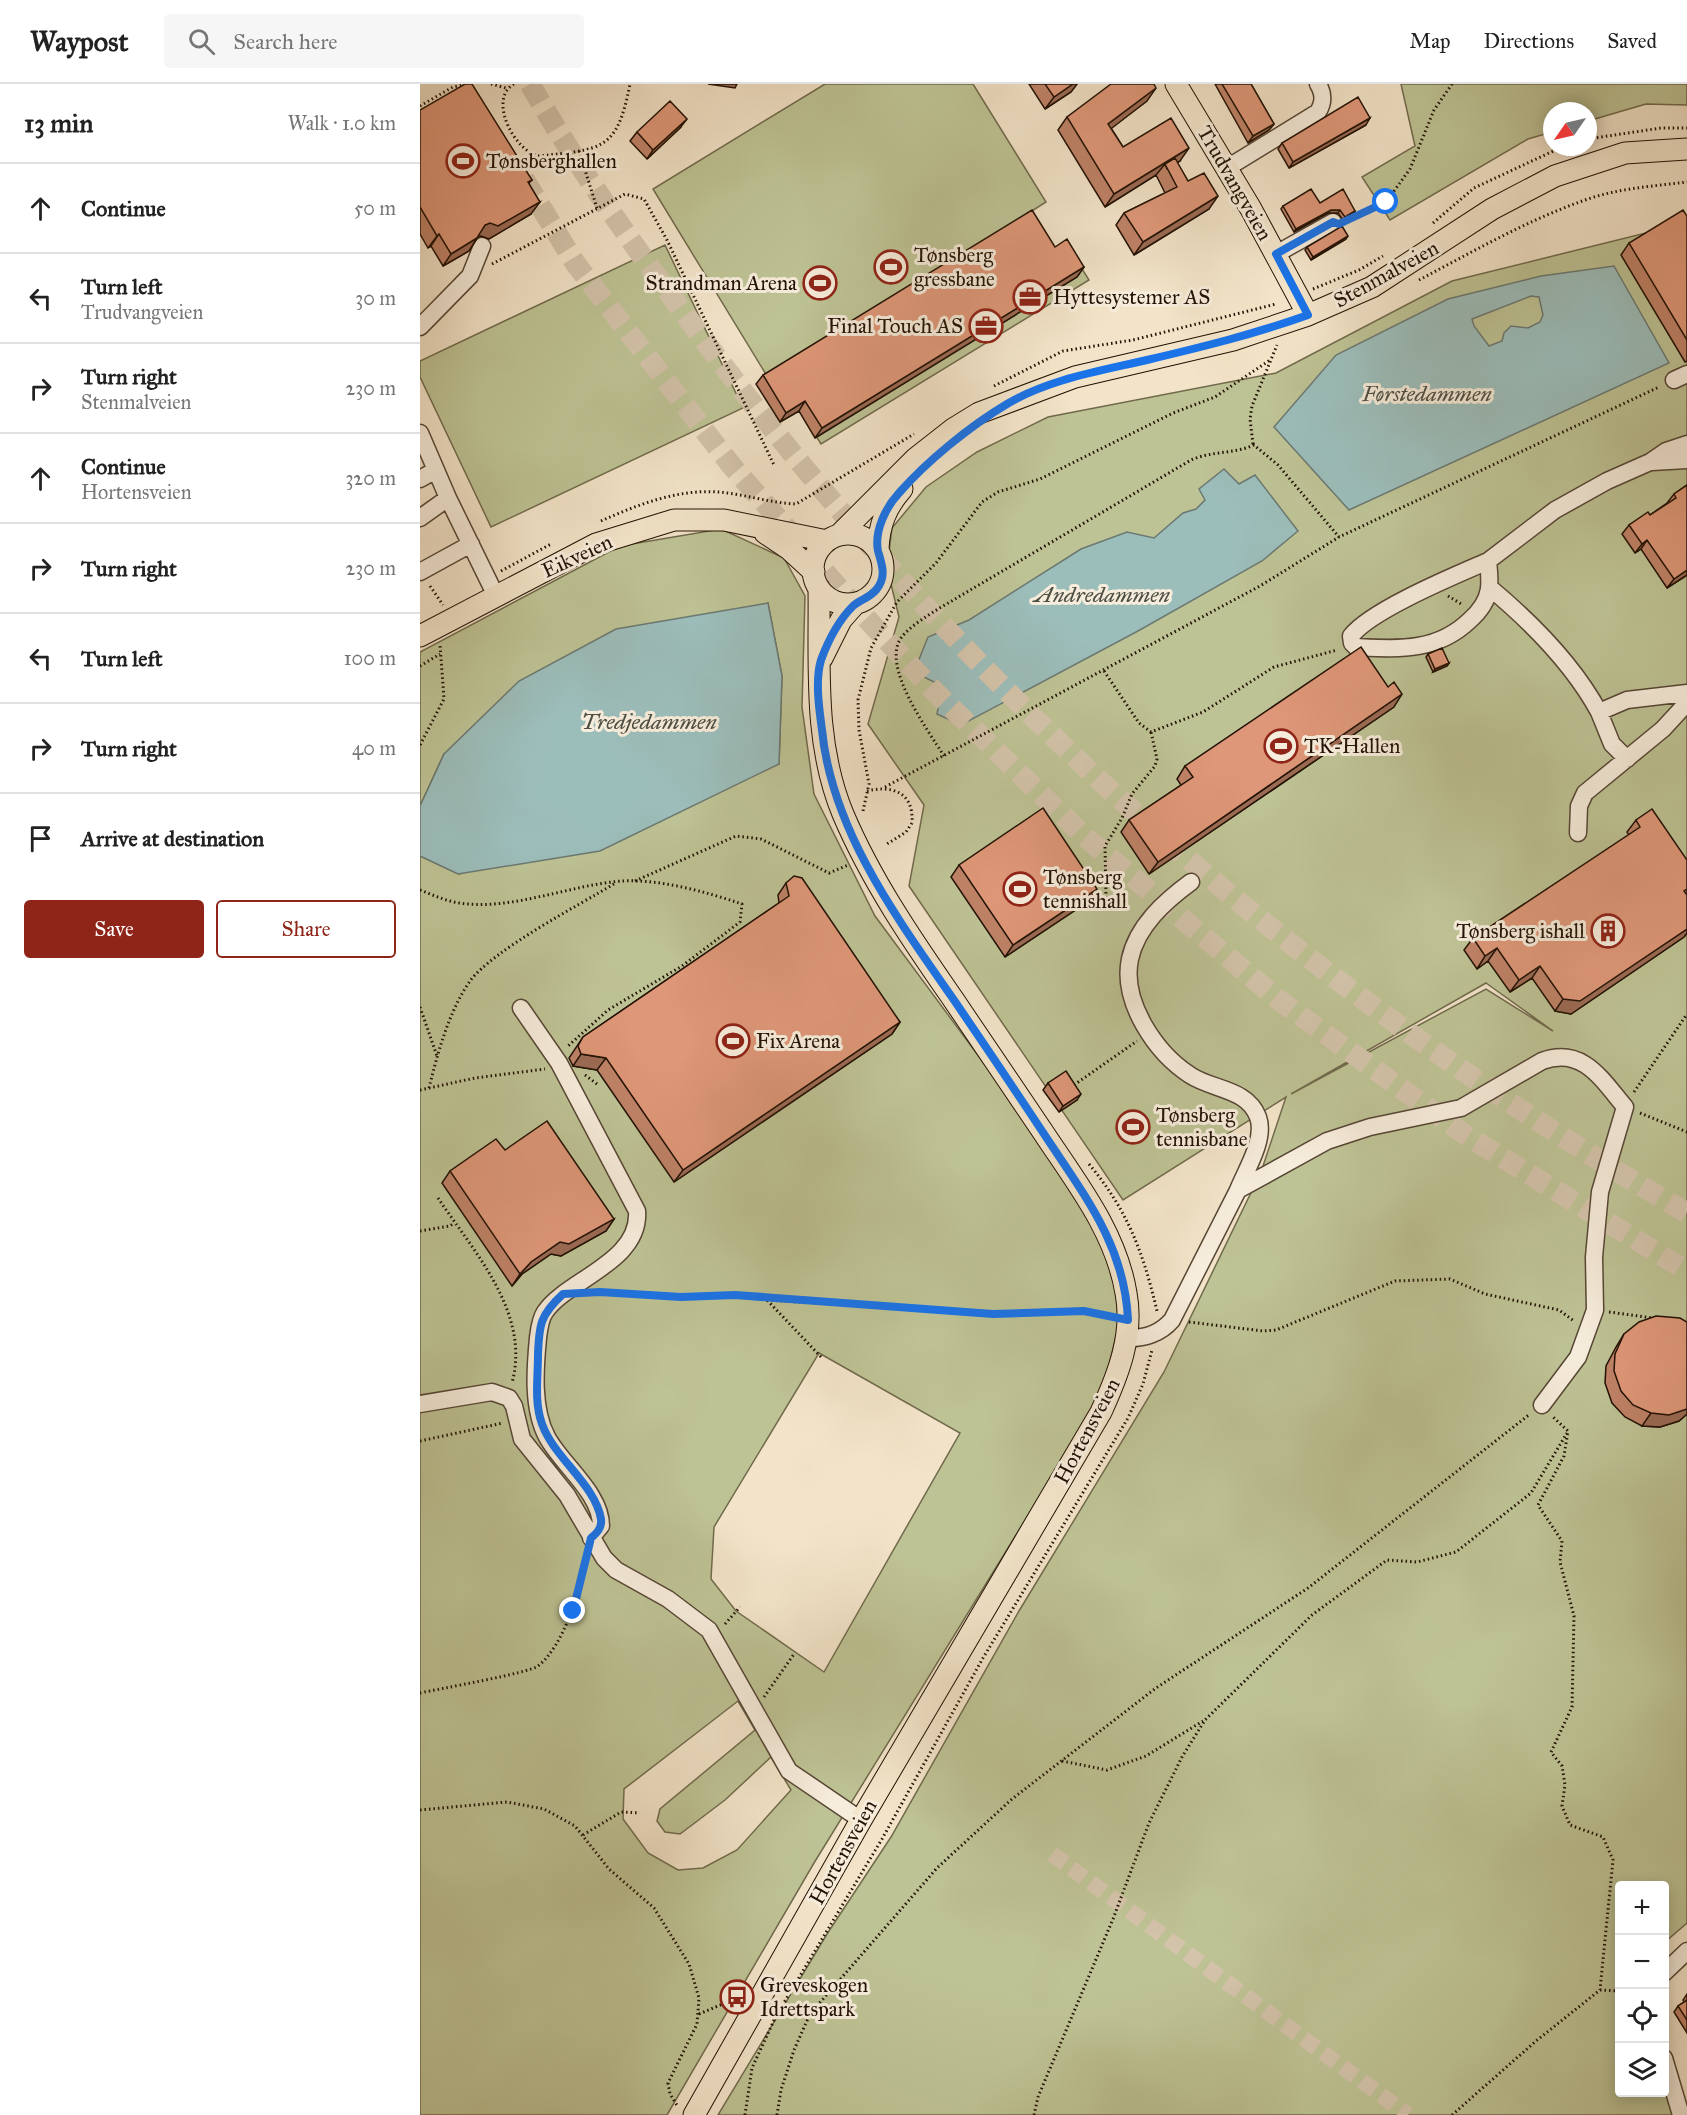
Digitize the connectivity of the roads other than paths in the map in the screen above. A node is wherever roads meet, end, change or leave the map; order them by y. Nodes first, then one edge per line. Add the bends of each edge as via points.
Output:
1 (1176, 84) edge
2 (1318, 84) edge
3 (1687, 149) edge
4 (1227, 168) junction
5 (1333, 222) road end
6 (482, 246) edge
7 (1276, 254) junction
8 (1308, 315) junction
9 (420, 327) edge
10 (1007, 404) junction
11 (420, 433) edge
12 (1687, 444) edge
13 (1687, 460) edge
14 (1650, 462) junction
15 (436, 470) junction
16 (420, 479) edge
17 (448, 498) junction
18 (420, 518) edge
19 (745, 525) junction
20 (833, 538) junction
21 (471, 544) junction
22 (878, 549) junction
23 (1488, 561) junction
24 (420, 572) edge
25 (816, 580) junction
26 (492, 587) junction
27 (1489, 587) junction
28 (856, 603) junction
29 (420, 636) edge
30 (820, 664) junction
31 (1687, 693) edge
32 (1687, 703) edge
33 (1599, 712) junction
34 (1627, 759) junction
35 (1578, 832) dead end
36 (1191, 882) dead end
37 (521, 1008) dead end
38 (1238, 1190) junction
39 (1127, 1329) junction
40 (420, 1404) edge
41 (1542, 1405) road end
42 (591, 1538) junction
43 (861, 1820) junction
44 (1687, 1951) edge
45 (1669, 1969) edge
46 (1669, 2072) edge
47 (688, 2113) edge
48 (1681, 2115) edge

1 - 4 main road, Trudvangveien
2 - 4 street via 1323,105 1318,112
3 - 8 main road, Stenmalveien via 1625,153 1555,176 1492,209 1372,287
4 - 7 main road, Trudvangveien
5 - 7 street
6 - 9 street via 470,276
7 - 8 main road, Trudvangveien
8 - 10 main road, Stenmalveien via 1233,340 1075,377
10 - 20 main road, Stenmalveien via 979,413 952,429
10 - 22 main road, Stenmalveien via 944,450 898,494 882,519
11 - 15 street
12 - 14 street
13 - 14 street
14 - 23 street via 1555,510
15 - 16 street
15 - 17 street
17 - 18 street
17 - 21 street
19 - 20 main road, Eikveien
19 - 25 main road, Eikveien via 768,534 789,549
19 - 26 main road, Eikveien via 724,520 674,520 596,544
20 - 22 main road via 861,536
20 - 25 main road, Stenmalveien via 818,552
21 - 24 street
21 - 26 street
22 - 28 main road, Stenmalveien via 881,582 866,599
23 - 27 street
23 - 27 street via 1439,582 1363,625 1352,636 1353,645 1385,649 1434,644 1477,614
25 - 28 main road via 835,601
25 - 30 main road, Hortensveien
26 - 29 main road, Eikveien via 444,612
27 - 33 street via 1524,616 1587,690
28 - 30 main road, Hortensveien via 841,620
30 - 39 main road, Hortensveien via 819,706 826,760 858,848 909,935 1089,1202 1116,1253 1127,1294
31 - 33 street via 1627,700
32 - 34 street
33 - 34 street via 1612,744
34 - 35 street via 1585,794 1579,806
36 - 38 street via 1155,912 1140,934 1130,960 1131,988 1149,1033 1169,1058 1191,1076 1227,1090 1254,1109 1259,1120 1258,1142
37 - 42 street via 559,1063 638,1216 632,1236 612,1260 563,1294 542,1319 537,1378 539,1416 556,1451 597,1508 601,1526
38 - 39 street via 1172,1320 1157,1333 1136,1339
38 - 41 street via 1327,1141 1370,1127 1461,1108 1542,1061 1556,1056 1588,1064 1625,1107 1600,1192 1594,1257 1595,1310 1578,1357
39 - 43 main road, Hortensveien via 1122,1365 1101,1412
40 - 42 street via 480,1393 500,1393 508,1398 522,1439 567,1495
42 - 43 street via 616,1570 700,1621 714,1636 789,1771
43 - 47 main road, Hortensveien
44 - 45 street
46 - 48 street

